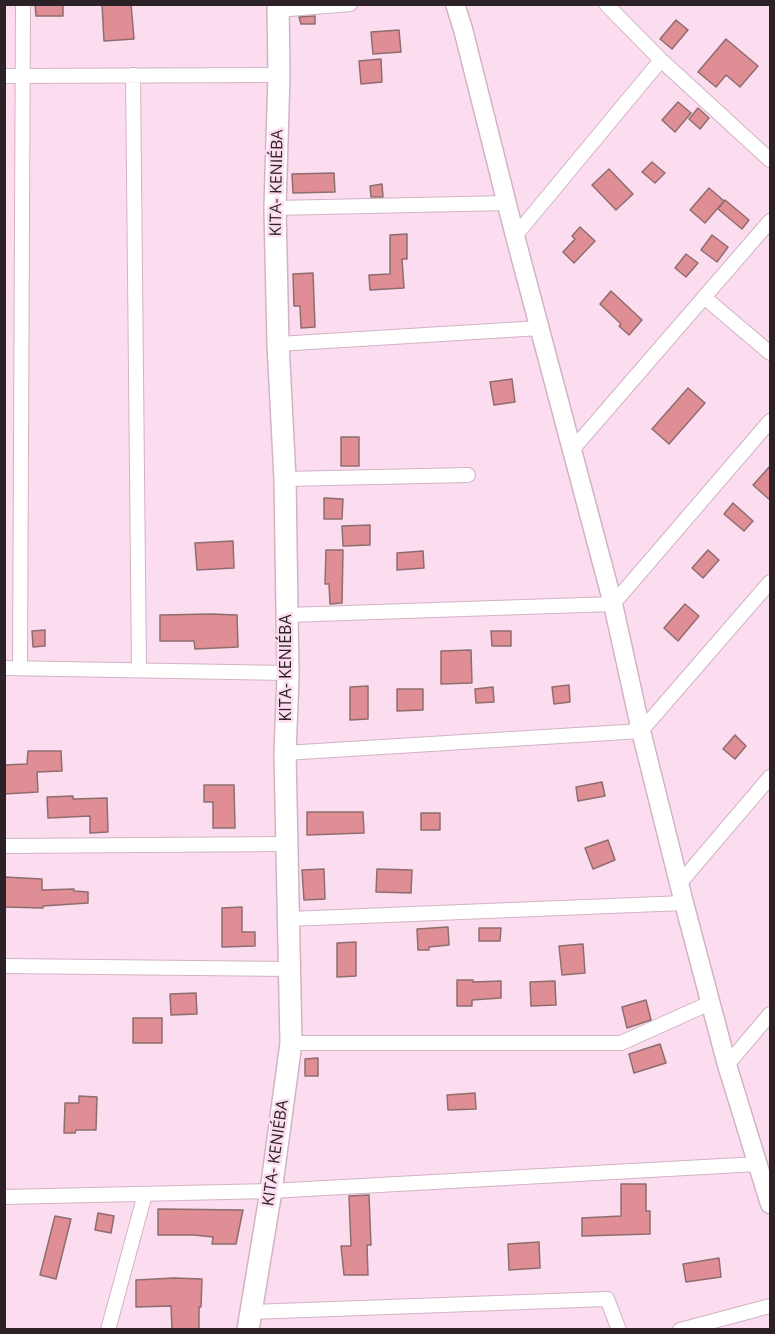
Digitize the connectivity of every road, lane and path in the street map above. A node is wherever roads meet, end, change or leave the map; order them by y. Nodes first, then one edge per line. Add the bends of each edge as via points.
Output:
1 (22, 4) edge
2 (350, 4) edge
3 (455, 4) edge
4 (606, 4) edge
5 (278, 7) edge
6 (661, 60) junction
7 (4, 75) edge
8 (22, 75) junction
9 (133, 75) junction
10 (279, 75) junction
11 (771, 160) edge
12 (507, 203) junction
13 (275, 208) junction
14 (771, 221) edge
15 (515, 236) junction
16 (704, 297) junction
17 (540, 328) junction
18 (278, 345) junction
19 (771, 353) edge
20 (771, 421) edge
21 (572, 450) junction
22 (468, 475) dead end
23 (285, 479) junction
24 (771, 582) edge
25 (613, 604) junction
26 (286, 615) junction
27 (4, 668) edge
28 (20, 668) junction
29 (139, 670) junction
30 (287, 674) junction
31 (640, 731) junction
32 (285, 753) junction
33 (771, 777) edge
34 (287, 844) junction
35 (4, 846) edge
36 (679, 884) junction
37 (684, 903) junction
38 (289, 920) junction
39 (4, 966) edge
40 (289, 969) junction
41 (710, 1003) junction
42 (771, 1014) edge
43 (291, 1043) junction
44 (727, 1065) junction
45 (758, 1164) junction
46 (271, 1191) junction
47 (145, 1194) junction
48 (4, 1197) edge
49 (771, 1204) edge
50 (771, 1306) edge
51 (250, 1321) edge
52 (108, 1329) edge
53 (619, 1329) edge
54 (680, 1329) edge

1 - 8 street
2 - 5 street
3 - 12 street
4 - 6 street
5 - 10 main road, KITA- KENIÉBA
6 - 11 street
6 - 15 street
7 - 8 street
8 - 9 street
8 - 28 street
9 - 10 street
9 - 29 street
10 - 13 main road, KITA- KENIÉBA
12 - 13 street
12 - 15 street
13 - 18 main road, KITA- KENIÉBA
14 - 16 street
15 - 17 street
16 - 19 street
16 - 21 street
17 - 18 street
17 - 21 street
18 - 23 main road, KITA- KENIÉBA
20 - 25 street
21 - 25 street
22 - 23 street
23 - 26 main road, KITA- KENIÉBA
24 - 31 street
25 - 26 street
25 - 31 street
26 - 30 main road, KITA- KENIÉBA
27 - 28 street
28 - 29 street
29 - 30 street
30 - 32 main road, KITA- KENIÉBA
31 - 32 street
31 - 36 street
32 - 34 main road, KITA- KENIÉBA
33 - 36 street
34 - 35 street
34 - 38 main road, KITA- KENIÉBA
36 - 37 street
37 - 38 street
37 - 41 street
38 - 40 main road, KITA- KENIÉBA
39 - 40 street
40 - 43 main road, KITA- KENIÉBA
41 - 43 street via 621,1043
41 - 44 street
42 - 44 street
43 - 46 main road, KITA- KENIÉBA
44 - 45 street
45 - 46 street
45 - 49 street
46 - 47 street
46 - 51 main road, KITA- KENIÉBA
47 - 48 street
47 - 52 street
50 - 54 street
51 - 53 street via 607,1299

